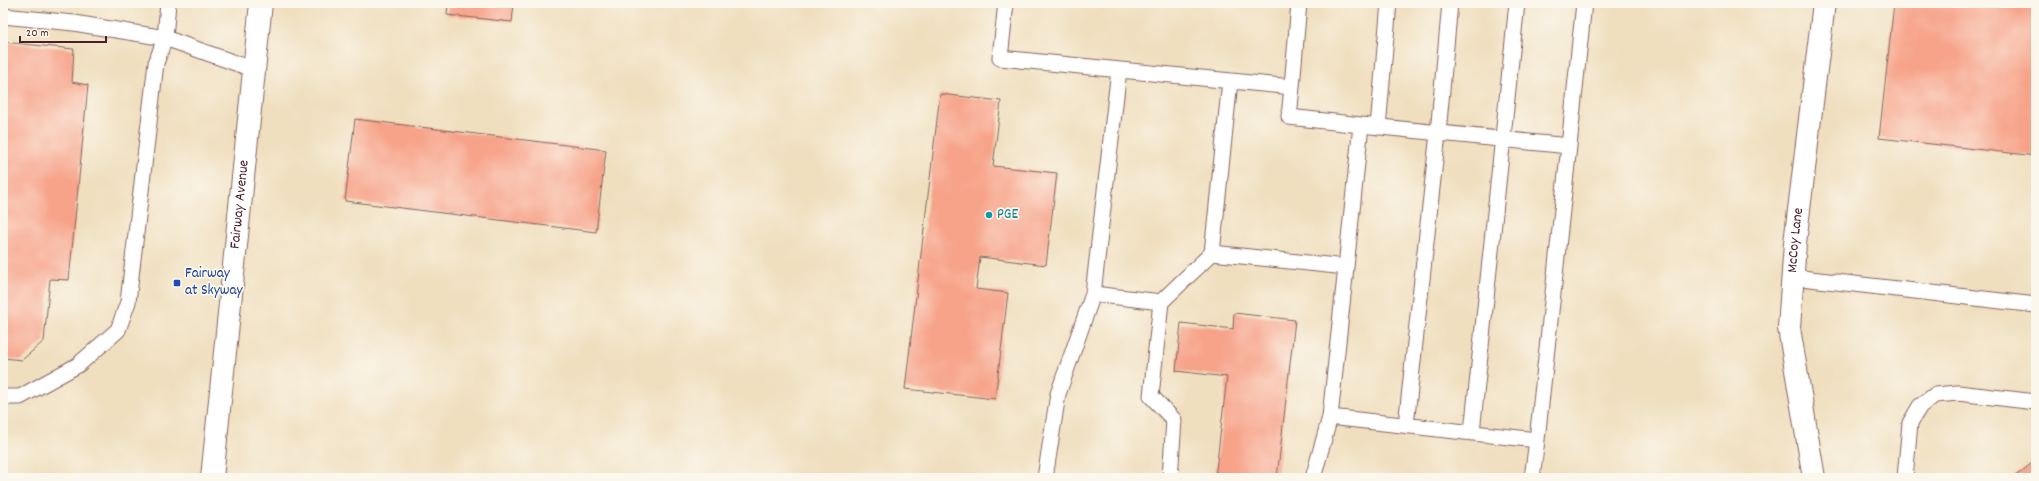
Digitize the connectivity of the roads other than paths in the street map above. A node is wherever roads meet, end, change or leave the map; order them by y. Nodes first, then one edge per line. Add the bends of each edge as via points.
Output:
1 (168, 3) edge
2 (261, 3) edge
3 (1006, 3) edge
4 (1299, 3) edge
5 (1389, 3) edge
6 (1450, 3) edge
7 (1516, 3) edge
8 (1584, 3) edge
9 (1824, 3) edge
10 (3, 16) edge
11 (165, 38) junction
12 (254, 70) junction
13 (1119, 70) junction
14 (1230, 81) junction
15 (1292, 87) junction
16 (1361, 125) junction
17 (1378, 127) junction
18 (1438, 133) junction
19 (1502, 139) junction
20 (1570, 146) junction
21 (1212, 253) junction
22 (1346, 267) junction
23 (1793, 277) junction
24 (1093, 294) junction
25 (1161, 302) junction
26 (2036, 305) edge
27 (3, 397) edge
28 (2036, 402) edge
29 (1330, 417) junction
30 (1406, 425) junction
31 (1472, 432) junction
32 (1537, 440) junction
33 (212, 478) edge
34 (1045, 478) edge
35 (1170, 478) edge
36 (1313, 478) edge
37 (1532, 478) edge
38 (1814, 478) edge
39 (1904, 478) edge

1 - 11 lane
2 - 12 street, Fairway Avenue
3 - 13 lane via 1000,58
4 - 15 lane
5 - 17 lane
6 - 18 lane
7 - 19 lane
8 - 20 lane
9 - 23 street, McCoy Lane
10 - 11 lane via 74,23
11 - 12 lane
11 - 27 lane via 156,63 128,302 118,330 78,365 20,397
12 - 33 street, Fairway Avenue
13 - 14 lane
13 - 24 lane
14 - 15 lane
14 - 21 lane
15 - 16 lane via 1289,117
16 - 17 lane
16 - 22 lane
17 - 18 lane
18 - 19 lane
18 - 30 lane
19 - 20 lane
19 - 31 lane
20 - 32 lane
21 - 22 lane
21 - 25 lane
22 - 29 lane
23 - 26 lane
23 - 38 street, McCoy Lane via 1789,328
24 - 25 lane
24 - 34 lane via 1058,394
25 - 35 lane via 1151,396 1174,420
28 - 39 lane via 1958,393 1935,395 1920,406 1910,423
29 - 30 lane
29 - 36 lane
30 - 31 lane
31 - 32 lane
32 - 37 lane

